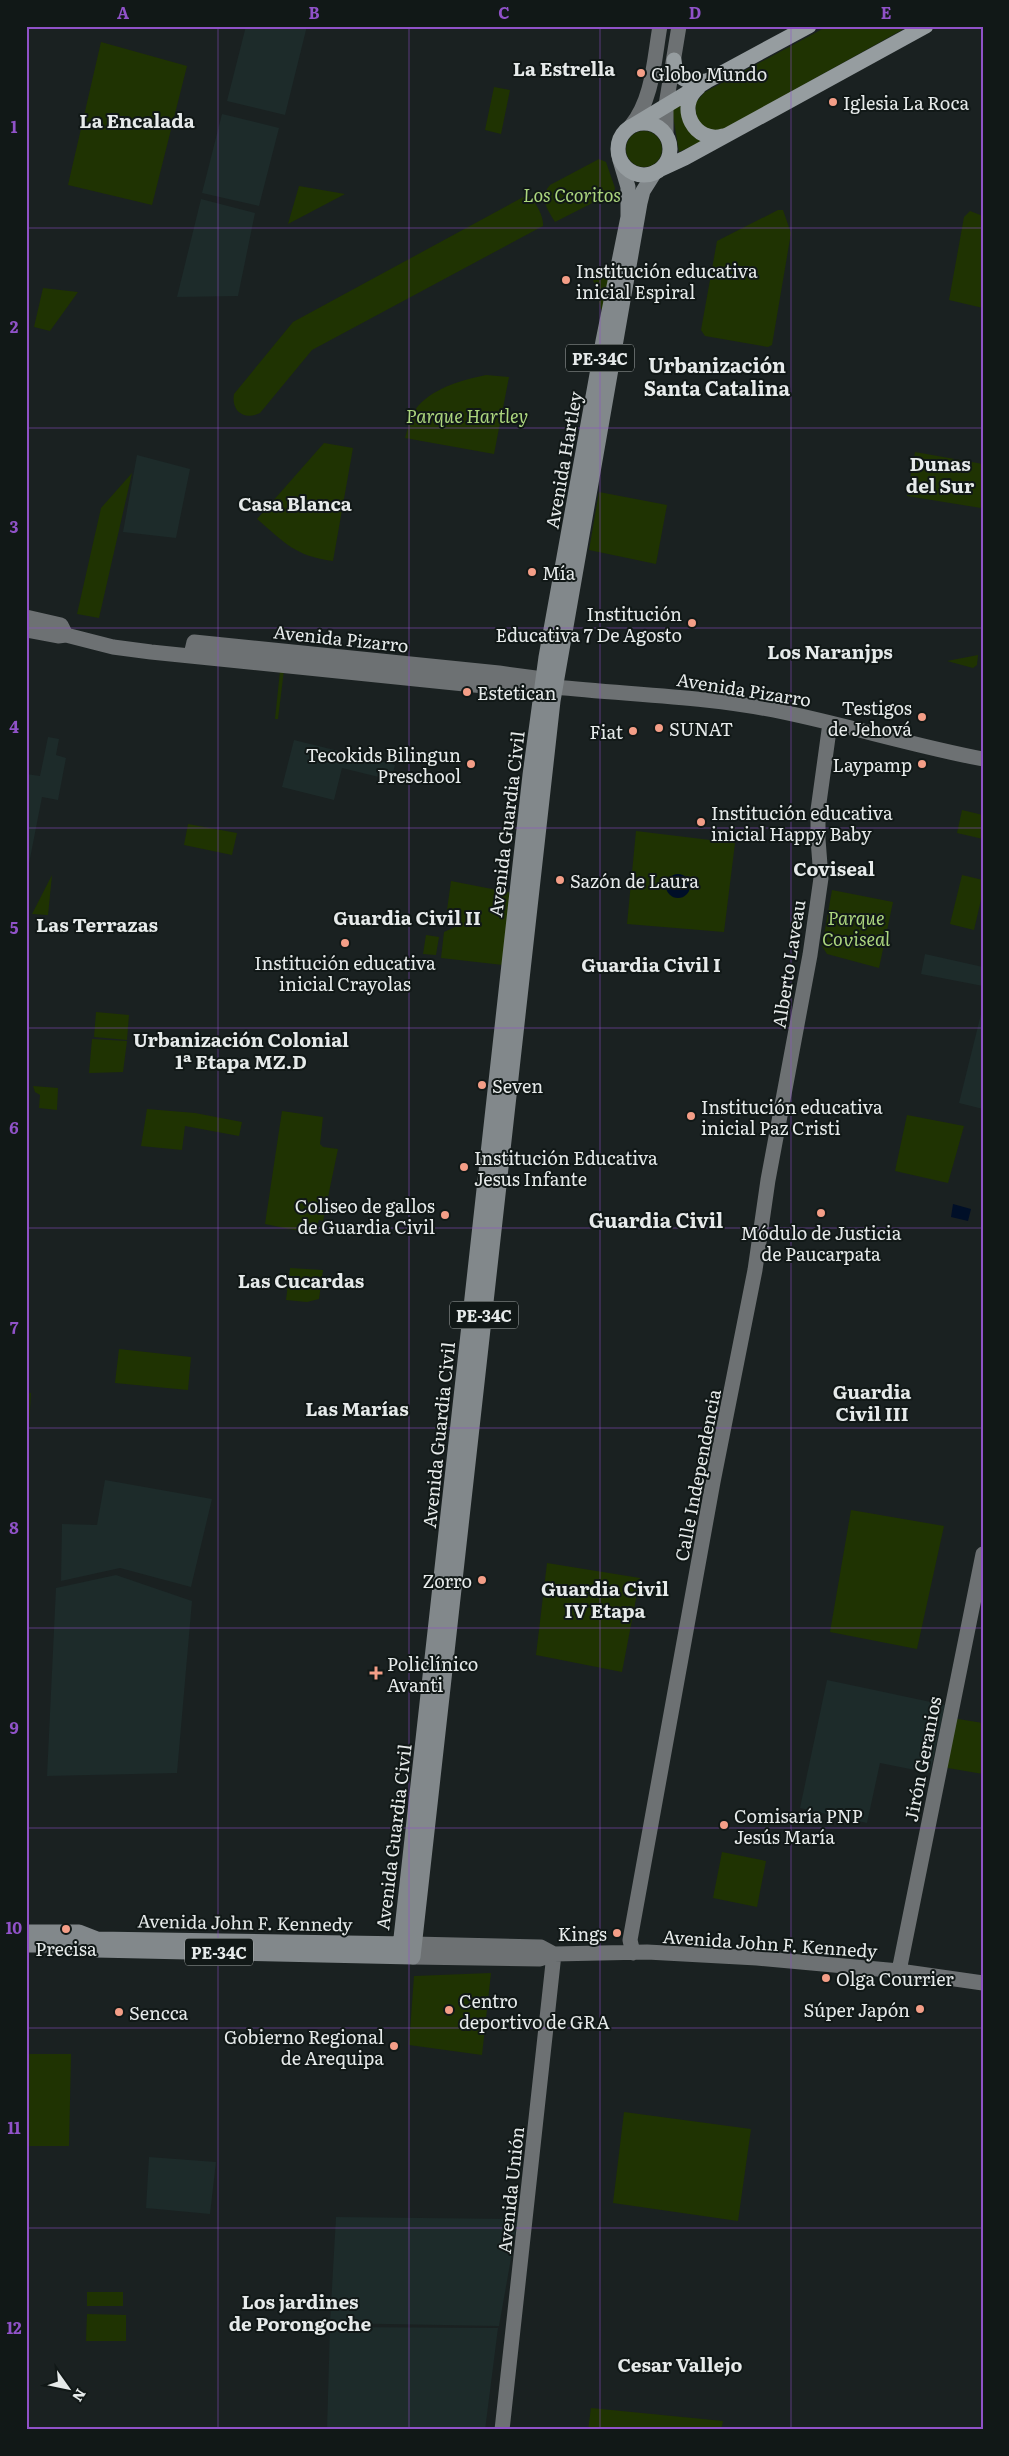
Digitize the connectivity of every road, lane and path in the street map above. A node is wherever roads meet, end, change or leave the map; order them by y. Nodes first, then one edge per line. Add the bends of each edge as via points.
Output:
1 (660, 26) edge
2 (679, 26) edge
3 (809, 26) edge
4 (926, 26) edge
5 (674, 60) junction
6 (707, 81) junction
7 (666, 105) junction
8 (632, 126) junction
9 (666, 135) junction
10 (727, 135) junction
11 (620, 160) junction
12 (657, 171) junction
13 (26, 616) edge
14 (26, 630) edge
15 (66, 635) junction
16 (546, 686) junction
17 (830, 723) junction
18 (983, 759) edge
19 (768, 1180) joint
20 (983, 1554) edge
21 (26, 1932) edge
22 (26, 1945) edge
23 (149, 1945) junction
24 (407, 1950) junction
25 (633, 1953) junction
26 (554, 1954) junction
27 (899, 1971) junction
28 (983, 1983) edge
29 (502, 2430) edge

1 - 8 street via 647,98
2 - 5 street
3 - 6 highway, PE-34C
4 - 10 highway
5 - 6 highway via 681,78 689,82
5 - 7 street
6 - 7 highway, PE-34C
6 - 10 highway via 690,98 691,123 710,137
7 - 8 highway, PE-34C
7 - 9 street
8 - 9 highway via 653,124
8 - 11 highway, PE-34C via 622,134 619,142
9 - 12 highway, PE-34C via 670,152 667,161
10 - 12 highway
11 - 12 highway via 638,174
11 - 16 main road, Avenida Hartley / PE-34C via 628,187 628,217 603,341
12 - 16 main road, Avenida Hartley / PE-34C via 643,191 640,203
13 - 15 street, Avenida Pizarro via 61,625
14 - 15 street, Avenida Pizarro
15 - 16 street, Avenida Pizarro via 113,647 191,656
16 - 17 street, Avenida Pizarro via 675,696 783,712
16 - 24 main road, Avenida Guardia Civil / PE-34C via 486,1157
17 - 18 street, Avenida Pizarro
17 - 19 street, Alberto Laveau via 818,810 821,878
19 - 25 street, Calle Independencia via 755,1270 630,1940
20 - 27 street, Jirón Geranios
21 - 23 main road, Avenida John F. Kennedy / PE-34C via 79,1932 97,1940
22 - 23 main road, Avenida John F. Kennedy / PE-34C via 79,1945 96,1950
23 - 24 main road, Avenida John F. Kennedy / PE-34C
24 - 26 street, Avenida John F. Kennedy via 540,1959
25 - 26 street, Avenida John F. Kennedy
25 - 27 street, Avenida John F. Kennedy via 757,1958
26 - 29 street, Avenida Unión
27 - 28 street, Avenida John F. Kennedy

